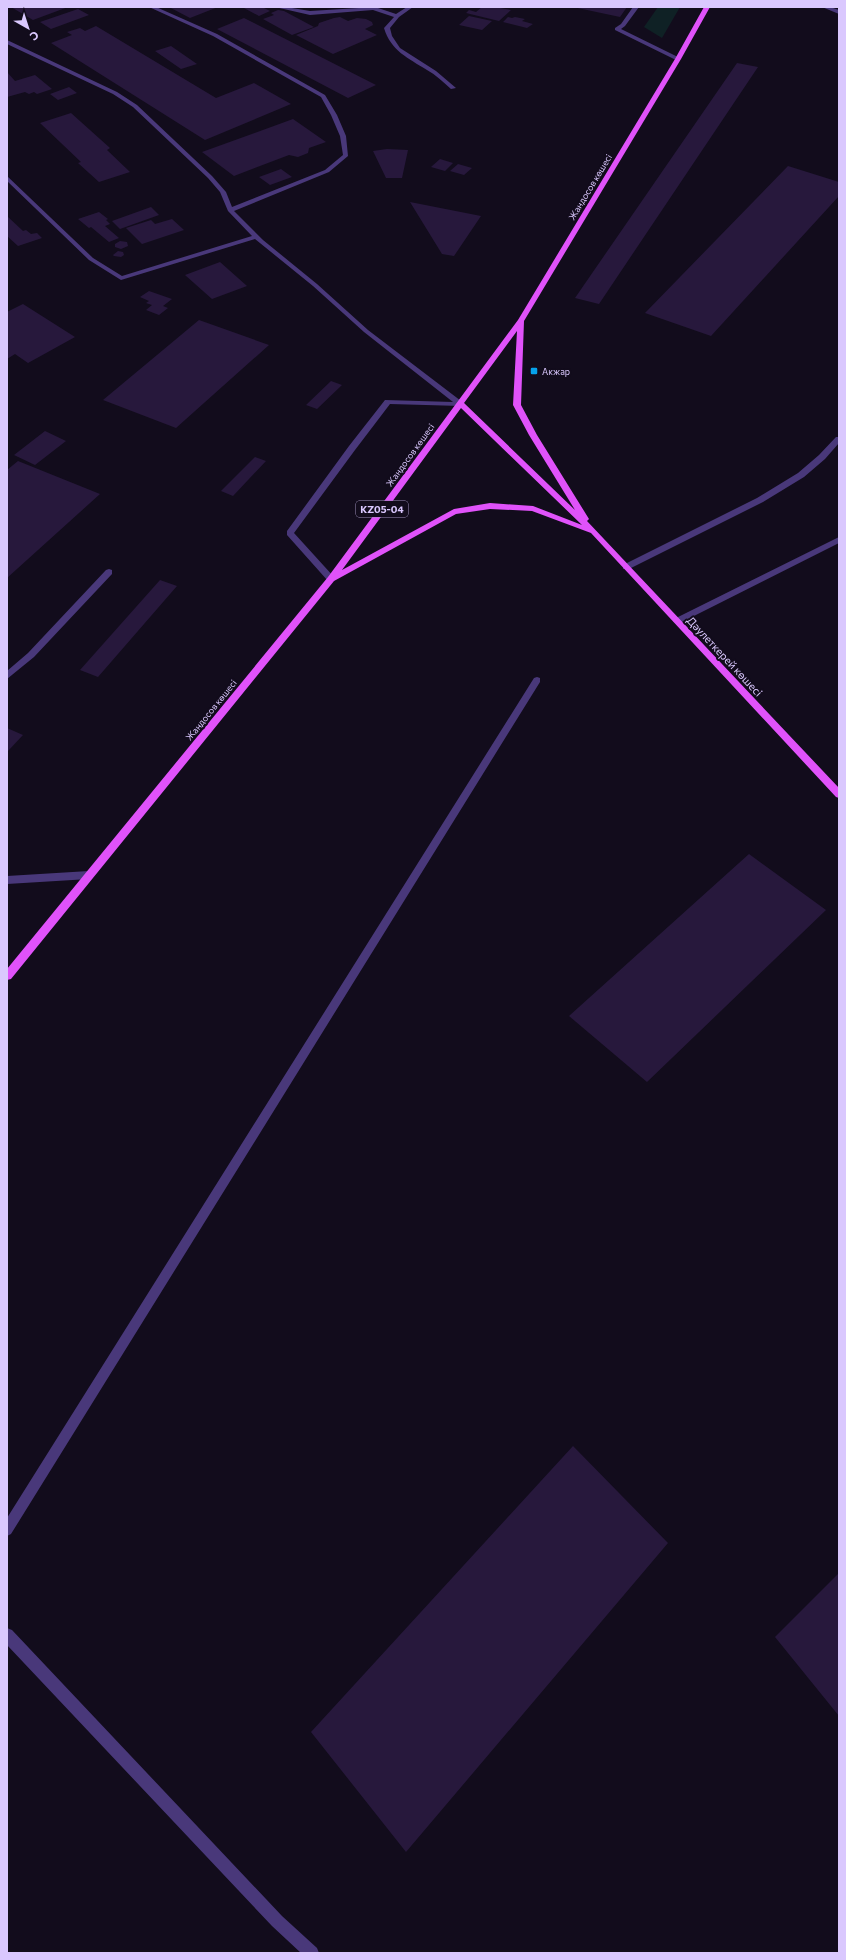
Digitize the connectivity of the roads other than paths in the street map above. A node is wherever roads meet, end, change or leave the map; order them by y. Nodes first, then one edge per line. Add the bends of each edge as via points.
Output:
1 (152, 7) edge
2 (278, 7) edge
3 (410, 7) edge
4 (636, 7) edge
5 (707, 7) edge
6 (825, 7) edge
7 (839, 12) edge
8 (397, 16) junction
9 (7, 42) edge
10 (678, 59) junction
11 (453, 88) dead end
12 (7, 178) edge
13 (230, 210) junction
14 (256, 236) junction
15 (521, 322) junction
16 (460, 404) junction
17 (839, 438) edge
18 (594, 532) junction
19 (839, 540) edge
20 (626, 567) junction
21 (109, 572) dead end
22 (331, 579) junction
23 (677, 621) junction
24 (7, 676) edge
25 (537, 680) dead end
26 (839, 794) edge
27 (89, 875) junction
28 (7, 880) edge
29 (7, 976) edge
30 (7, 1530) edge
31 (7, 1635) edge
32 (312, 1953) edge

1 - 13 street via 215,35 323,96 343,136 346,155 327,171
2 - 8 street via 310,13 373,8
3 - 8 street
4 - 10 street via 617,29
5 - 10 main road, Жандосов көшесі / KZ05-04
6 - 7 street
8 - 11 street via 387,28 389,38 399,50 430,69
9 - 13 street via 115,93 135,106 210,177 223,192
10 - 15 main road, Жандосов көшесі / KZ05-04
12 - 14 street via 91,259 121,278
13 - 14 street
14 - 16 street via 366,331
15 - 16 main road, Жандосов көшесі / KZ05-04
15 - 18 main road via 517,405
16 - 18 main road
16 - 22 main road, Жандосов көшесі / KZ05-04
16 - 22 street via 388,402 352,448 290,533
17 - 20 street via 801,475 760,500
18 - 20 main road, Дәулеткерей көшесі
18 - 22 main road via 533,509 490,506 454,512
19 - 23 street
20 - 23 main road, Дәулеткерей көшесі
21 - 24 street via 32,655
22 - 27 main road, Жандосов көшесі / KZ05-04
23 - 26 main road, Дәулеткерей көшесі
25 - 30 street
27 - 28 street
27 - 29 main road, Жандосов көшесі / KZ05-04
31 - 32 street via 277,1921

